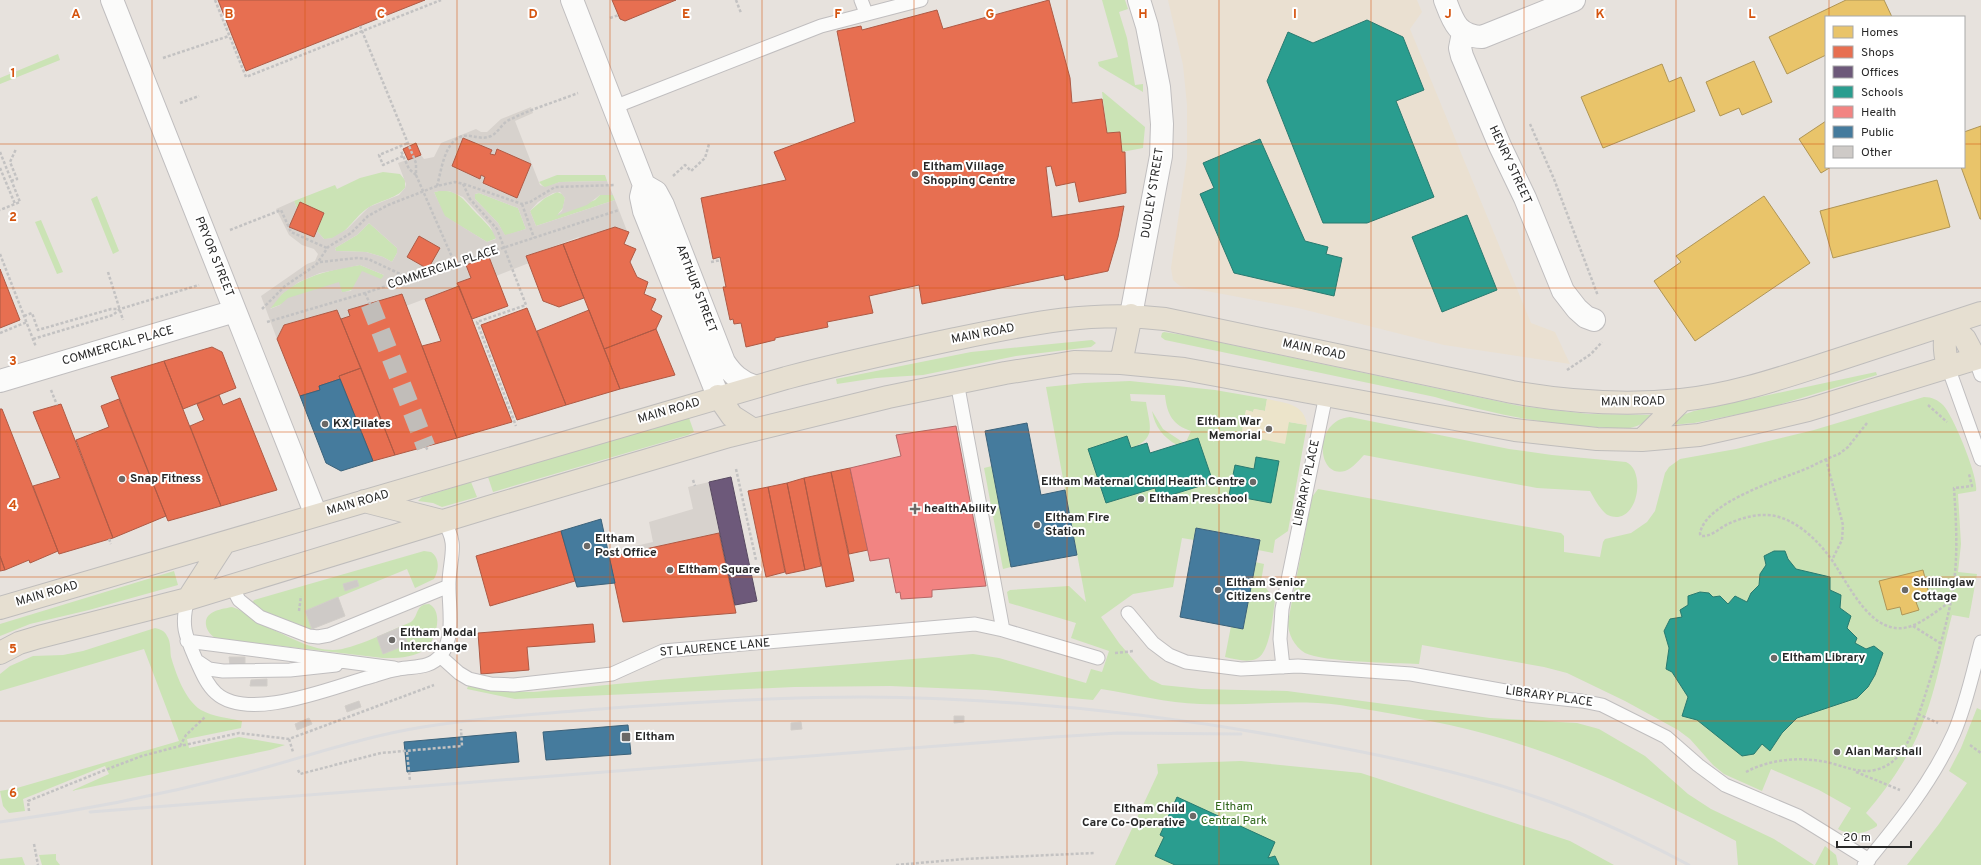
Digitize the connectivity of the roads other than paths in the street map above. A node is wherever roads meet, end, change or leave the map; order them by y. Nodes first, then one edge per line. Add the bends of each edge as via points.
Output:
1 (112, 0) edge
2 (572, 0) edge
3 (861, 0) edge
4 (921, 0) edge
5 (1139, 0) edge
6 (1445, 0) edge
7 (1574, 0) edge
8 (866, 13) junction
9 (1463, 33) junction
10 (614, 107) junction
11 (644, 185) junction
12 (235, 311) junction
13 (1981, 313) edge
14 (1131, 315) junction
15 (1594, 320) dead end
16 (1949, 324) junction
17 (1122, 363) junction
18 (1979, 363) edge
19 (1948, 366) junction
20 (0, 381) edge
21 (957, 382) junction
22 (754, 386) junction
23 (718, 396) junction
24 (1326, 396) junction
25 (1682, 400) junction
26 (754, 430) junction
27 (1642, 440) junction
28 (1981, 459) edge
29 (364, 501) junction
30 (316, 515) junction
31 (443, 521) junction
32 (224, 543) junction
33 (231, 585) junction
34 (449, 586) junction
35 (188, 599) junction
36 (0, 608) edge
37 (1128, 613) dead end
38 (1004, 630) junction
39 (187, 641) junction
40 (1981, 642) edge
41 (0, 653) edge
42 (440, 656) junction
43 (1098, 658) road end
44 (197, 662) junction
45 (358, 663) junction
46 (1283, 667) junction
47 (399, 669) junction
48 (1867, 862) edge

1 - 12 street, PRYOR STREET
2 - 10 street, ARTHUR STREET
3 - 8 lane
4 - 8 lane
5 - 14 street, DUDLEY STREET via 1159,87 1162,141 1158,177
6 - 9 street via 1453,20
7 - 9 street via 1482,37 1472,37
8 - 10 lane via 821,26
9 - 15 street, HENRY STREET via 1460,48 1462,56 1500,146 1526,198 1563,291 1577,309
10 - 11 street, ARTHUR STREET
11 - 22 street, ARTHUR STREET via 656,192 663,205 724,362 735,377
11 - 23 street, ARTHUR STREET via 641,197 644,211
12 - 20 street, COMMERCIAL PLACE
12 - 30 street, PRYOR STREET
13 - 16 main road, MAIN ROAD
14 - 17 main road
14 - 22 main road, MAIN ROAD via 1078,317 1020,326 880,355
14 - 25 main road, MAIN ROAD via 1165,319 1547,398 1600,403
16 - 18 main road via 1965,339
16 - 19 main road via 1944,344
16 - 25 main road, MAIN ROAD via 1738,389
17 - 21 main road via 1074,362
17 - 24 main road via 1184,369
18 - 19 main road
19 - 27 main road via 1808,410 1700,435
19 - 28 lane
21 - 26 main road
21 - 38 lane
22 - 23 main road, MAIN ROAD
23 - 26 main road via 732,416
23 - 29 main road, MAIN ROAD
24 - 27 main road via 1554,435
24 - 46 lane, LIBRARY PLACE via 1282,608 1280,639
25 - 27 main road
26 - 31 main road
29 - 30 main road, MAIN ROAD
29 - 31 main road
30 - 32 main road, MAIN ROAD
31 - 33 main road
31 - 34 lane via 453,544
32 - 35 main road
32 - 36 main road, MAIN ROAD
33 - 34 lane via 239,600 250,611 313,637 329,635
33 - 35 main road
34 - 42 lane via 449,632
35 - 39 lane via 184,622
35 - 41 main road via 39,637 19,643
37 - 46 lane, LIBRARY PLACE via 1153,643 1169,655 1186,662 1230,668
38 - 42 lane, ST LAURENCE LANE via 976,624 663,651 612,674 514,685 490,684 469,679
38 - 43 lane, ST LAURENCE LANE
39 - 44 lane
39 - 45 lane
40 - 48 lane via 1954,732 1932,776
42 - 47 lane via 420,667
44 - 45 lane via 209,669 223,671 290,670
44 - 47 lane via 208,682 220,696 238,702 267,704 286,702
45 - 47 lane
46 - 48 lane, LIBRARY PLACE via 1411,674 1602,705 1666,737 1725,785 1798,816

